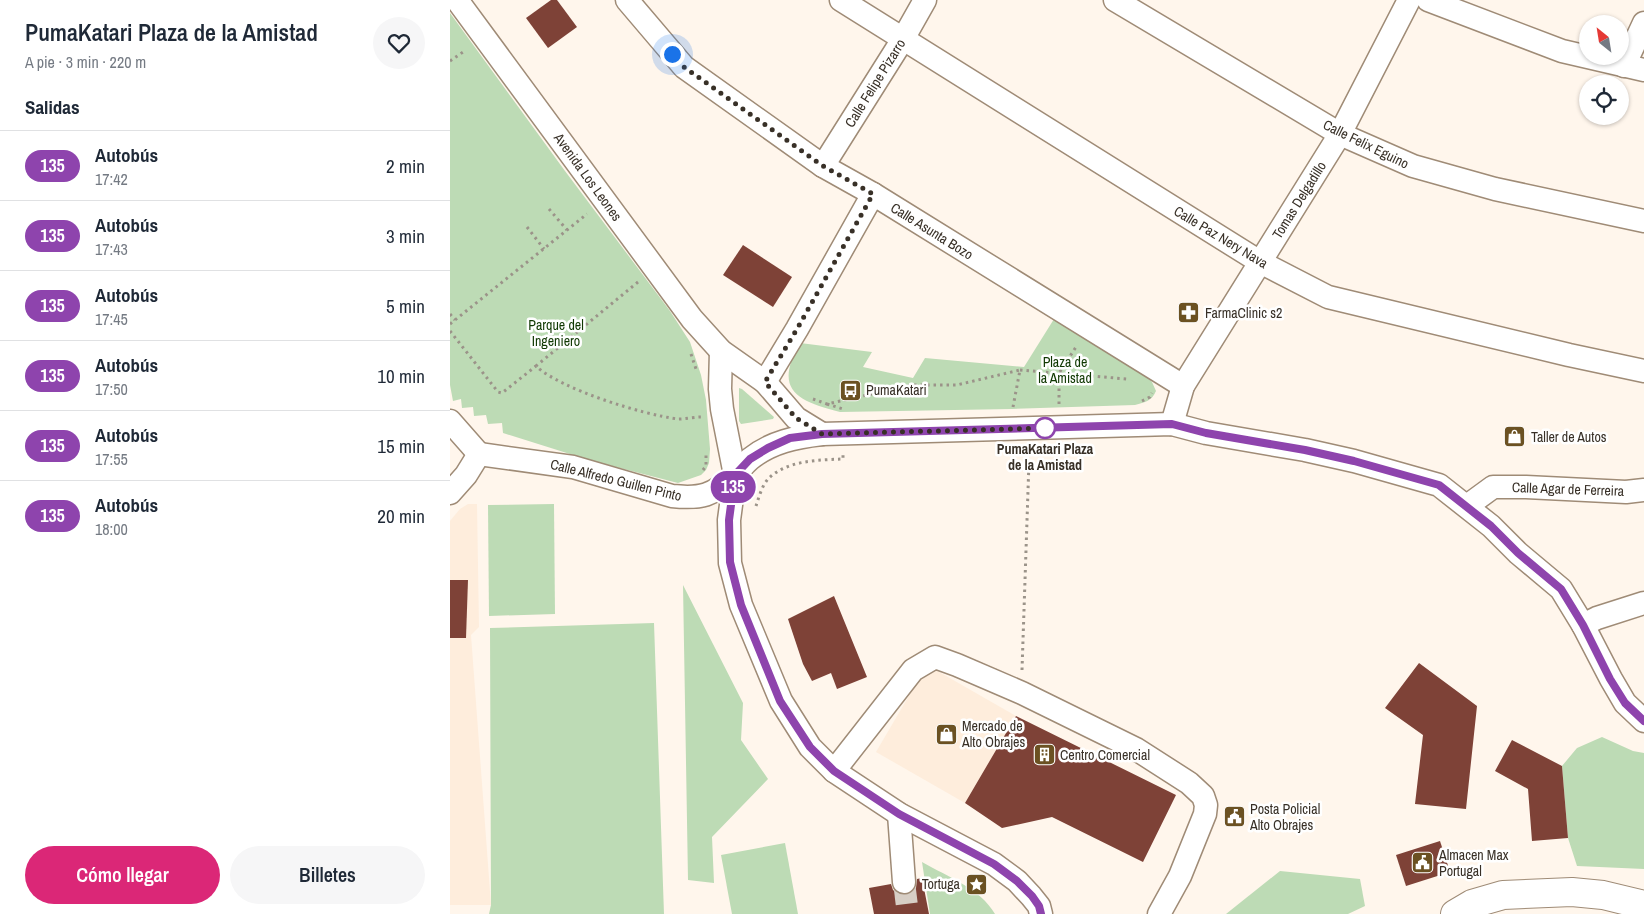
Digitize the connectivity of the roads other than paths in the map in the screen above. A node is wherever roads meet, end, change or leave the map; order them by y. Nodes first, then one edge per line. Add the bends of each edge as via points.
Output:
1 (457, 0) edge
2 (627, 0) edge
3 (841, 0) edge
4 (925, 0) edge
5 (1114, 0) edge
6 (1409, 0) edge
7 (1428, 0) edge
8 (1644, 23) edge
9 (903, 39) junction
10 (1634, 68) edge
11 (1340, 134) junction
12 (823, 166) junction
13 (873, 194) junction
14 (1644, 221) edge
15 (1260, 262) junction
16 (721, 351) junction
17 (1644, 371) edge
18 (765, 382) junction
19 (1183, 386) junction
20 (450, 421) edge
21 (1172, 424) junction
22 (822, 434) junction
23 (480, 454) junction
24 (735, 475) junction
25 (1644, 490) edge
26 (450, 492) edge
27 (1468, 506) junction
28 (1644, 603) edge
29 (1583, 625) junction
30 (1644, 721) edge
31 (834, 771) junction
32 (899, 814) junction
33 (904, 882) tunnel mouth
34 (1532, 894) junction
35 (1638, 898) edge
36 (1041, 914) edge
37 (1159, 914) edge
38 (1455, 914) edge
39 (1498, 914) edge

1 - 16 street, Avenida Los Leones via 692,319
2 - 12 street, Calle Asunta Bozo via 684,67
3 - 9 street, Calle Paz Nery Nava
4 - 9 street, Calle Felipe Pizarro
5 - 11 street, Calle Felix Eguino
6 - 11 street, Tomas Delgadillo
7 - 10 street via 1562,51
8 - 10 street
9 - 12 street, Calle Felipe Pizarro
9 - 15 street, Calle Paz Nery Nava
11 - 14 street, Calle Felix Eguino via 1413,166 1496,189
11 - 15 street, Tomas Delgadillo
12 - 13 street, Calle Asunta Bozo
13 - 18 street
13 - 19 street, Calle Asunta Bozo
15 - 17 street, Calle Paz Nery Nava via 1328,297
15 - 19 street, Tomas Delgadillo
16 - 18 street, Avenida Los Leones
16 - 24 street via 722,408
18 - 22 street, Avenida Los Leones via 796,418
19 - 21 street, Tomas Delgadillo
20 - 23 street
21 - 22 street, Calle Alfredo Guillen Pinto
21 - 27 street, Calle Alfredo Guillen Pinto via 1305,450 1400,473 1439,485
22 - 24 street, Calle Alfredo Guillen Pinto via 790,438 768,448 750,459
23 - 24 street, Calle Alfredo Guillen Pinto via 573,467 684,498 701,497 719,489
23 - 26 street
24 - 31 street via 729,520 730,562 741,605 780,701 810,747
25 - 27 street, Calle Agar de Ferreira via 1493,487
27 - 29 street, Calle Alfredo Guillen Pinto via 1561,589
28 - 29 street
29 - 30 street, Calle Alfredo Guillen Pinto via 1625,703
31 - 32 street
31 - 37 street via 913,670 935,657 957,665 1136,749 1190,783 1203,796 1206,814 1180,876
32 - 33 street
32 - 36 street via 994,864 1032,896
34 - 35 main road via 1572,892
34 - 38 main road via 1503,895 1472,904
34 - 39 main road

